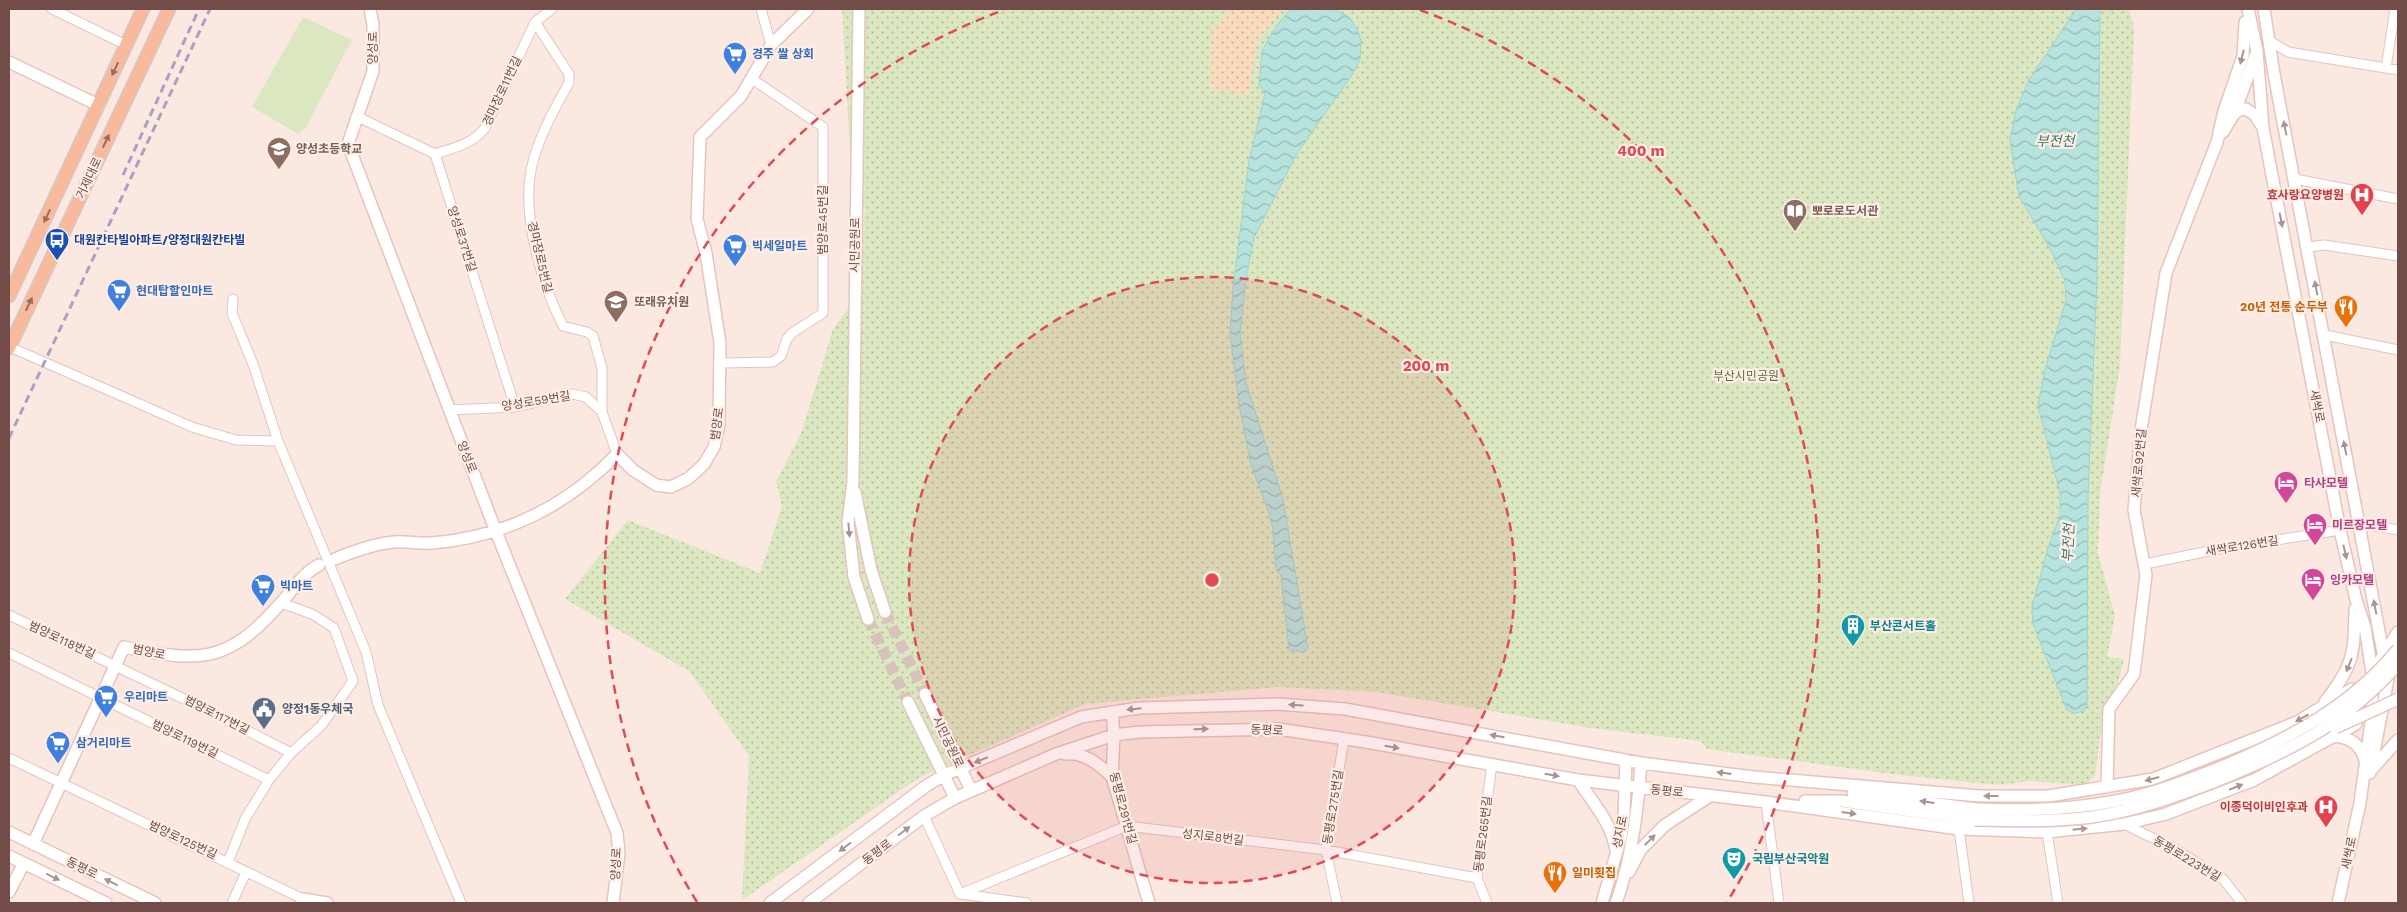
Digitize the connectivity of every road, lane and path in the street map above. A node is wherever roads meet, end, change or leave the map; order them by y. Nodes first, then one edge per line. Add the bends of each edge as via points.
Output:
1 (52, 9) edge
2 (143, 9) edge
3 (169, 9) edge
4 (370, 9) edge
5 (552, 9) edge
6 (761, 9) edge
7 (808, 9) edge
8 (859, 9) edge
9 (2246, 9) edge
10 (2264, 9) edge
11 (2395, 9) edge
12 (535, 22) junction
13 (2270, 41) junction
14 (126, 45) junction
15 (771, 45) junction
16 (2257, 51) junction
17 (9, 62) edge
18 (2386, 68) junction
19 (2398, 70) edge
20 (752, 80) junction
21 (98, 105) junction
22 (2234, 114) junction
23 (356, 116) junction
24 (2263, 128) junction
25 (2217, 142) junction
26 (435, 154) junction
27 (2295, 179) junction
28 (2398, 199) edge
29 (2308, 247) junction
30 (2398, 256) edge
31 (9, 296) edge
32 (232, 299) dead end
33 (2325, 335) junction
34 (9, 348) edge
35 (2398, 350) edge
36 (720, 363) junction
37 (515, 407) junction
38 (449, 410) junction
39 (602, 412) junction
40 (278, 441) junction
41 (617, 454) junction
42 (853, 482) junction
43 (2360, 522) junction
44 (495, 529) junction
45 (2340, 530) junction
46 (2398, 530) edge
47 (335, 559) dead end
48 (2145, 564) junction
49 (319, 565) dead end
50 (2356, 600) junction
51 (282, 603) junction
52 (885, 612) tunnel mouth
53 (9, 614) edge
54 (868, 619) tunnel mouth
55 (2398, 632) edge
56 (2398, 649) edge
57 (9, 653) edge
58 (2385, 655) junction
59 (2398, 664) edge
60 (116, 665) junction
61 (2398, 671) edge
62 (2372, 673) junction
63 (370, 675) junction
64 (2393, 678) edge
65 (353, 681) junction
66 (925, 694) tunnel mouth
67 (101, 697) junction
68 (2398, 699) edge
69 (908, 702) tunnel mouth
70 (2398, 704) edge
71 (2321, 708) junction
72 (2383, 710) junction
73 (1112, 712) junction
74 (2372, 715) junction
75 (1114, 735) junction
76 (2332, 736) junction
77 (1344, 739) junction
78 (2398, 740) edge
79 (2298, 746) junction
80 (291, 753) junction
81 (1056, 754) junction
82 (9, 758) edge
83 (1626, 760) junction
84 (1640, 763) junction
85 (1492, 764) junction
86 (2368, 765) junction
87 (960, 768) junction
88 (944, 775) junction
89 (1112, 777) junction
90 (1754, 777) junction
91 (270, 780) junction
92 (1578, 780) junction
93 (61, 783) junction
94 (1624, 786) junction
95 (2107, 787) junction
96 (1639, 788) junction
97 (971, 790) junction
98 (1711, 796) junction
99 (955, 798) junction
100 (1766, 802) junction
101 (1976, 814) junction
102 (924, 816) junction
103 (2124, 824) junction
104 (1128, 826) junction
105 (1959, 829) junction
106 (9, 832) edge
107 (2047, 832) junction
108 (33, 844) junction
109 (1326, 850) junction
110 (1616, 853) junction
111 (9, 856) edge
112 (228, 862) junction
113 (24, 863) junction
114 (246, 872) junction
115 (1477, 878) junction
116 (1624, 880) junction
117 (9, 892) edge
118 (960, 894) junction
119 (302, 901) edge
120 (106, 903) edge
121 (154, 903) edge
122 (232, 903) edge
123 (327, 903) edge
124 (461, 903) edge
125 (613, 903) edge
126 (770, 903) edge
127 (809, 903) edge
128 (1027, 903) edge
129 (1149, 903) edge
130 (1337, 903) edge
131 (1487, 903) edge
132 (1602, 903) edge
133 (1616, 903) edge
134 (1779, 903) edge
135 (1969, 903) edge
136 (2058, 903) edge
137 (2242, 903) edge
138 (2338, 903) edge

1 - 14 street
2 - 14 main road, 거제대로
34 -> 3 main road, 거제대로
4 - 23 main road, 양성로 via 373,71
5 - 12 street, 경마장로11번길
6 - 15 street
7 - 15 main road, 범양로
8 - 42 main road, 시민공원로
9 - 16 main road, 새싹로
9 -> 25 main road, 새싹로92번길 via 2242,56
10 - 13 main road, 새싹로
11 - 18 street
12 - 26 street, 경마장로11번길 via 485,128 466,144
12 - 39 street, 경마장로5번길 via 569,74 569,83 539,142 531,170 528,203 535,244 552,304 563,326 593,336 602,368
13 - 16 main road
13 - 18 street via 2288,52
27 -> 13 main road, 새싹로
14 -> 21 main road, 거제대로
15 - 20 main road, 범양로
16 - 22 main road, 새싹로92번길
16 - 24 main road, 새싹로
17 - 21 main road
18 - 19 street
20 - 36 main road, 범양로 via 741,96 700,137 699,144 697,219 706,253 720,343
20 - 36 street, 범양로45번길 via 823,128 823,313 792,333 781,356 773,362
21 -> 31 main road, 거제대로
22 - 24 main road via 2246,109 2255,115
22 - 25 main road, 새싹로92번길
23 - 26 street
23 - 38 main road, 양성로 via 348,144
24 -> 45 main road, 새싹로
25 - 48 main road, 새싹로92번길 via 2166,273 2141,430 2134,510
26 - 37 street, 양성로37번길
27 - 28 street
27 - 29 main road, 새싹로
29 - 30 street via 2324,245
33 -> 29 main road, 새싹로
32 - 40 street via 232,313 253,364
33 - 35 street
43 -> 33 main road, 새싹로
34 - 40 street via 192,427 236,440
36 - 41 main road, 범양로 via 719,425 714,447 704,464 689,478 671,487 656,484 633,470
37 - 38 street, 양성로59번길
37 - 39 street, 양성로59번길 via 573,394 586,397
38 - 44 main road, 양성로
39 - 41 street
40 - 63 street via 366,652
41 - 44 main road via 553,507 527,520
42 - 52 main road, 시민공원로 via 871,570
42 -> 54 main road, 시민공원로 via 848,522 854,576
43 - 46 street
58 -> 43 main road, 새싹로
44 - 47 main road via 462,540 430,544 394,542 360,548
44 - 125 main road, 양성로 via 617,834 619,854
45 - 48 street, 새싹로126번길
45 -> 50 main road, 새싹로
48 - 95 main road, 새싹로92번길 via 2134,674 2109,709
49 - 51 main road, 범양로 via 299,580
50 - 62 main road, 새싹로 via 2365,627
50 -> 71 main road via 2352,658 2345,676
51 - 60 main road, 범양로 via 241,642 207,656 171,656 124,647
51 - 65 street via 312,614 334,628
53 - 60 street, 범양로118번길
55 - 58 main road
56 - 101 main road, bridge via 2359,689 2324,717 2264,749 2205,774 2116,801
57 - 67 street, 범양로119번길
58 - 62 main road
58 - 64 main road, 새싹로
59 - 79 main road, bridge via 2354,708
60 - 67 main road, 범양로
60 - 80 street, 범양로117번길
61 - 64 main road
62 - 64 main road
62 - 71 main road
62 - 74 main road, 새싹로
63 - 65 street
63 - 124 street via 378,705
64 - 72 main road, 새싹로
65 - 80 street via 321,726
66 - 87 main road, 시민공원로
67 - 91 street, 범양로119번길
67 - 93 main road, 범양로
68 - 79 main road, bridge
69 - 88 main road, 시민공원로
70 - 72 main road
71 -> 95 main road via 2265,736 2153,779
72 - 74 main road
72 - 86 main road, 새싹로
73 - 75 main road, 동평로291번길
83 -> 73 main road, 동평로 via 1322,706 1231,705
73 -> 87 main road, 동평로 via 1081,717
74 - 76 main road
74 - 86 main road, 새싹로
75 -> 77 main road, 동평로 via 1278,729
75 - 81 main road, 동평로
75 - 89 main road, 동평로291번길
76 - 86 main road via 2356,743
103 -> 76 main road via 2166,814 2254,780
77 -> 85 main road, 동평로
77 - 109 street, 동평로275번길
78 - 86 main road
79 - 101 main road, bridge via 2202,786 2125,810 2057,820
80 - 91 street
81 - 89 main road via 1084,756
81 - 97 main road, 동평로
82 - 93 street, 범양로125번길
83 - 84 main road, 동평로
83 - 94 main road, 성지로
90 -> 84 main road, 동평로
84 - 96 main road, 성지로
85 -> 92 main road, 동평로
85 - 115 street, 동평로265번길
86 - 138 main road, 새싹로
87 - 88 main road, 동평로
87 - 97 main road, 시민공원로
88 - 99 main road, 시민공원로
88 -> 126 main road, 동평로
89 - 104 main road, 동평로291번길
95 -> 90 main road via 2049,796 1980,796
101 -> 90 main road
91 - 112 street via 245,819
92 - 94 main road, 동평로
92 - 110 main road via 1613,833
93 - 108 main road, 범양로
93 - 112 street, 범양로125번길
94 - 96 main road, 동평로
94 - 110 main road, 성지로 via 1624,814
96 - 98 main road, 동평로
96 - 116 main road, 성지로
97 - 99 main road, 동평로
98 - 100 main road, 동평로
116 -> 98 main road, 성지로 via 1641,849 1659,831
99 - 102 main road, 동평로
100 - 101 main road via 1842,801
100 -> 105 main road
100 - 134 street
102 - 118 street
127 -> 102 main road, 동평로
107 -> 103 main road
103 - 137 street, 동평로223번길 via 2176,849 2223,879
104 - 109 street, 성지로8번길
104 - 118 street, 성지로8번길
104 - 129 main road, 동평로291번길
105 - 107 main road
105 - 135 street
106 - 108 main road, 동평로
107 - 136 street
121 -> 108 main road, 동평로
109 - 115 street, 성지로8번길
109 - 130 street, 동평로275번길
110 - 132 main road, 성지로
111 - 113 main road, 동평로
112 - 114 street, 범양로125번길
113 - 117 main road
113 -> 120 main road, 동평로
114 - 119 street, 범양로125번길
114 - 122 street
115 - 131 street, 동평로265번길
116 - 133 main road, 성지로
118 - 128 street
119 - 123 main road

